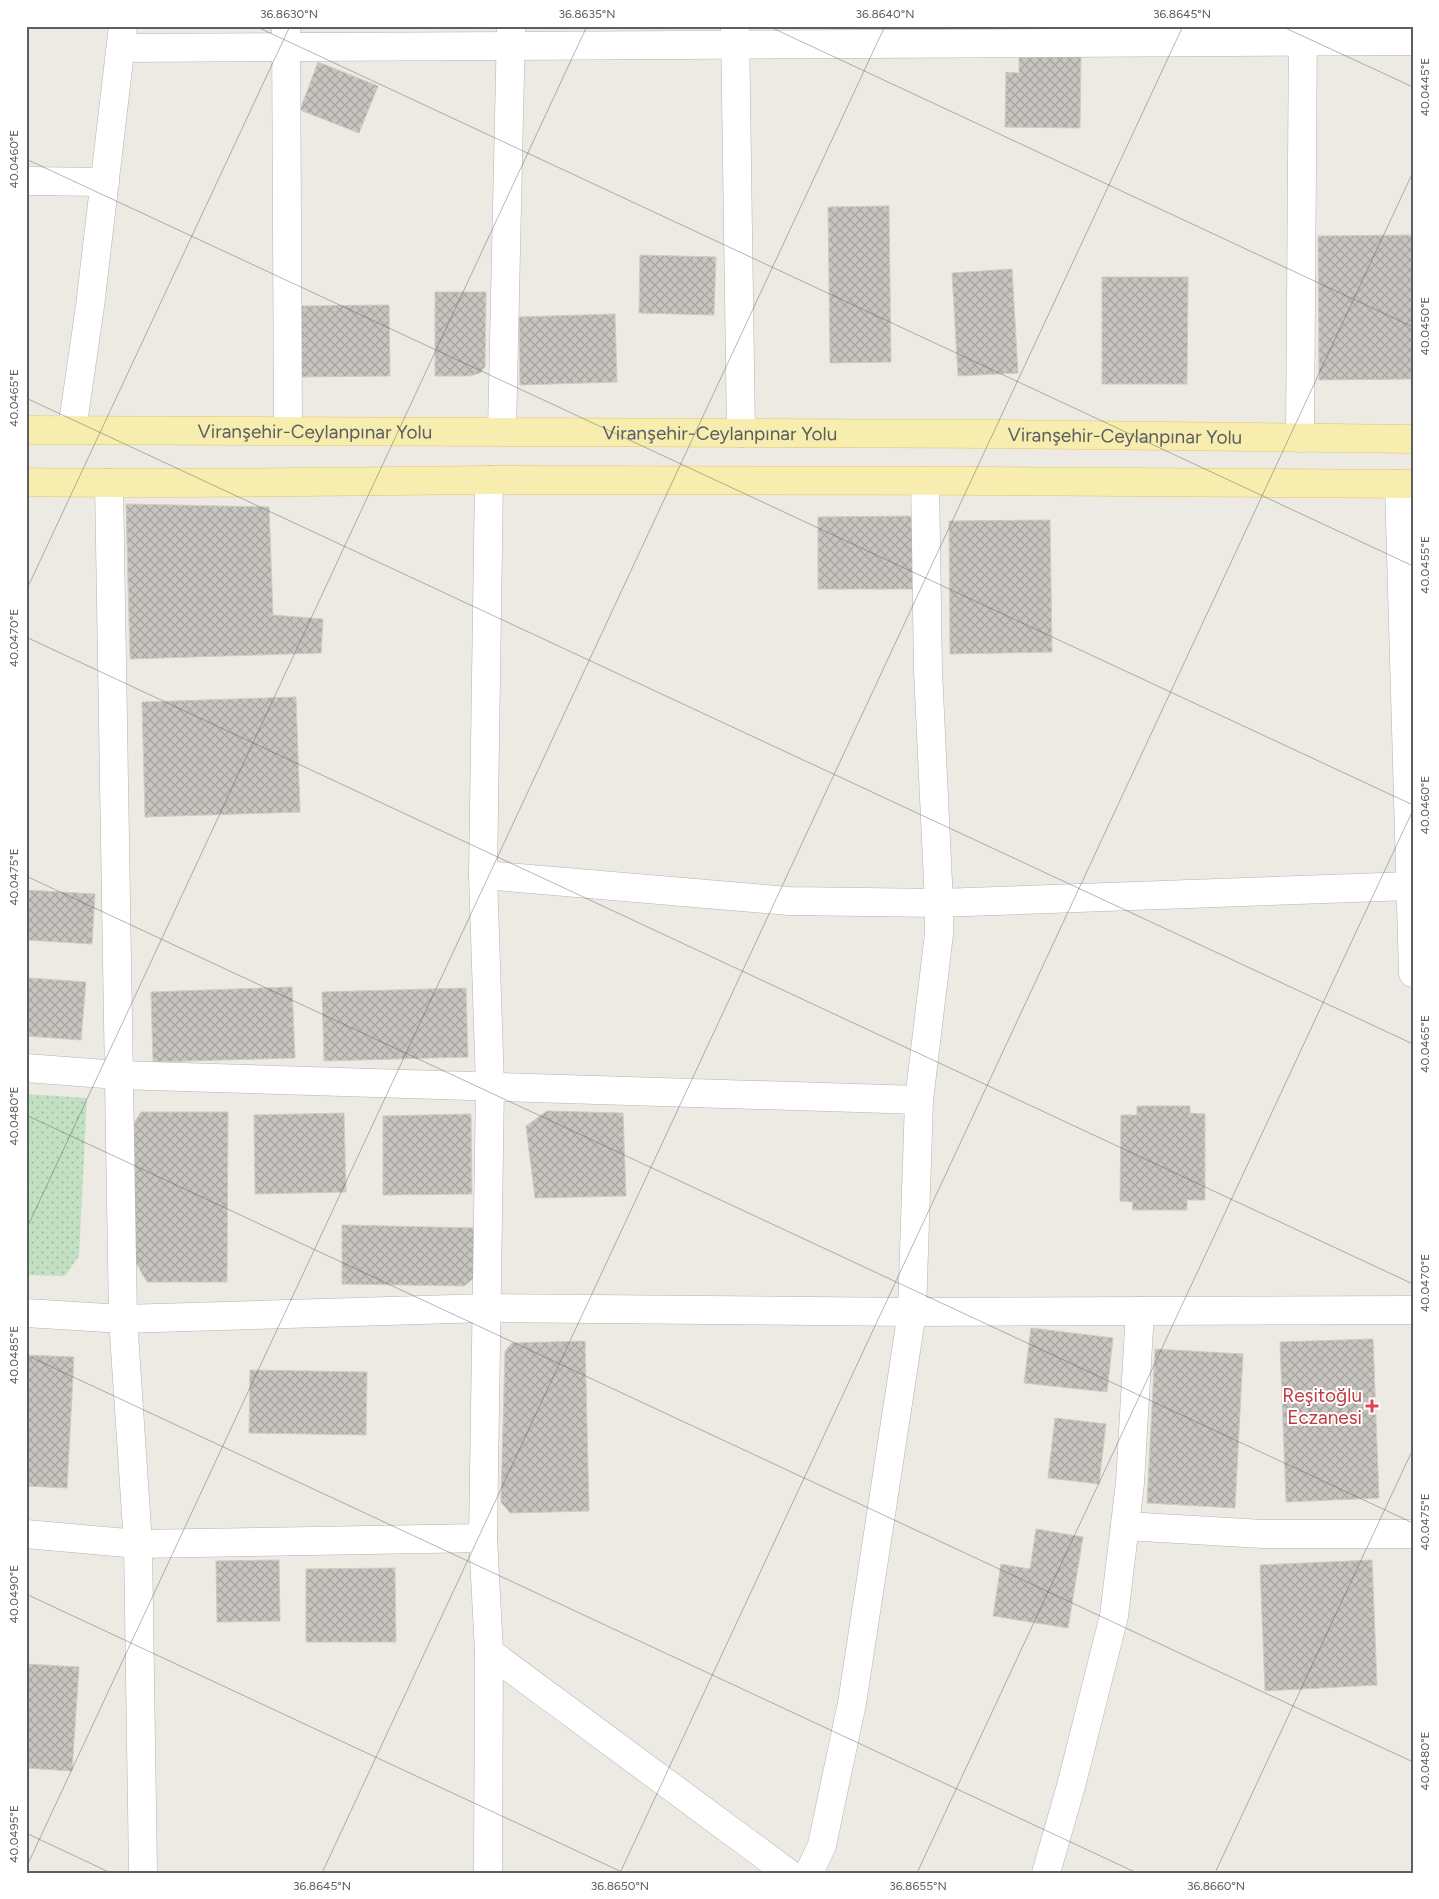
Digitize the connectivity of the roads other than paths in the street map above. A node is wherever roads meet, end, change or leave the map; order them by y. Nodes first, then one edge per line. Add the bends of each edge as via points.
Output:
1 (1303, 34) edge
2 (511, 35) edge
3 (735, 35) edge
4 (286, 36) edge
5 (122, 37) edge
6 (1413, 41) edge
7 (26, 181) edge
8 (104, 182) junction
9 (26, 430) edge
10 (72, 430) junction
11 (288, 430) junction
12 (502, 431) junction
13 (741, 432) junction
14 (1300, 438) junction
15 (1413, 439) edge
16 (489, 480) junction
17 (925, 481) junction
18 (26, 482) edge
19 (109, 483) junction
20 (1406, 484) edge
21 (483, 875) junction
22 (1410, 886) junction
23 (939, 904) junction
24 (1413, 973) edge
25 (26, 1068) edge
26 (118, 1075) junction
27 (490, 1086) junction
28 (919, 1100) junction
29 (488, 1308) junction
30 (1413, 1310) edge
31 (1140, 1311) junction
32 (912, 1312) junction
33 (26, 1313) edge
34 (123, 1319) junction
35 (1125, 1526) junction
36 (26, 1534) edge
37 (1413, 1534) edge
38 (483, 1538) junction
39 (138, 1544) junction
40 (489, 1652) junction
41 (143, 1873) edge
42 (488, 1873) edge
43 (788, 1873) edge
44 (809, 1873) edge
45 (1046, 1873) edge

1 - 3 street
1 - 6 street
1 - 14 street
2 - 3 street
2 - 4 street
2 - 12 street
3 - 13 street
4 - 5 street
4 - 11 street
5 - 8 street
7 - 8 street
8 - 10 street
9 - 10 main road, Viranşehir-Ceylanpınar Yolu
10 - 11 main road, Viranşehir-Ceylanpınar Yolu
11 - 12 main road, Viranşehir-Ceylanpınar Yolu
12 - 13 main road, Viranşehir-Ceylanpınar Yolu
13 - 14 main road, Viranşehir-Ceylanpınar Yolu
14 - 15 main road, Viranşehir-Ceylanpınar Yolu
16 - 17 main road
16 - 19 main road
16 - 21 street
17 - 20 main road
17 - 23 street via 928,671
18 - 19 main road
19 - 26 street
20 - 22 street
21 - 23 street via 790,900
21 - 27 street
22 - 23 street
22 - 24 street
23 - 28 street via 939,934
25 - 26 street
26 - 27 street
26 - 34 street
27 - 28 street
27 - 29 street
28 - 32 street
29 - 32 street
29 - 34 street
29 - 38 street
30 - 31 street
31 - 32 street
31 - 35 street
32 - 44 street via 852,1703 822,1845
33 - 34 street
34 - 39 street
35 - 37 street via 1263,1534
35 - 45 street via 1114,1616
36 - 39 street
38 - 39 street
38 - 40 street
39 - 41 street
40 - 42 street
40 - 43 street

